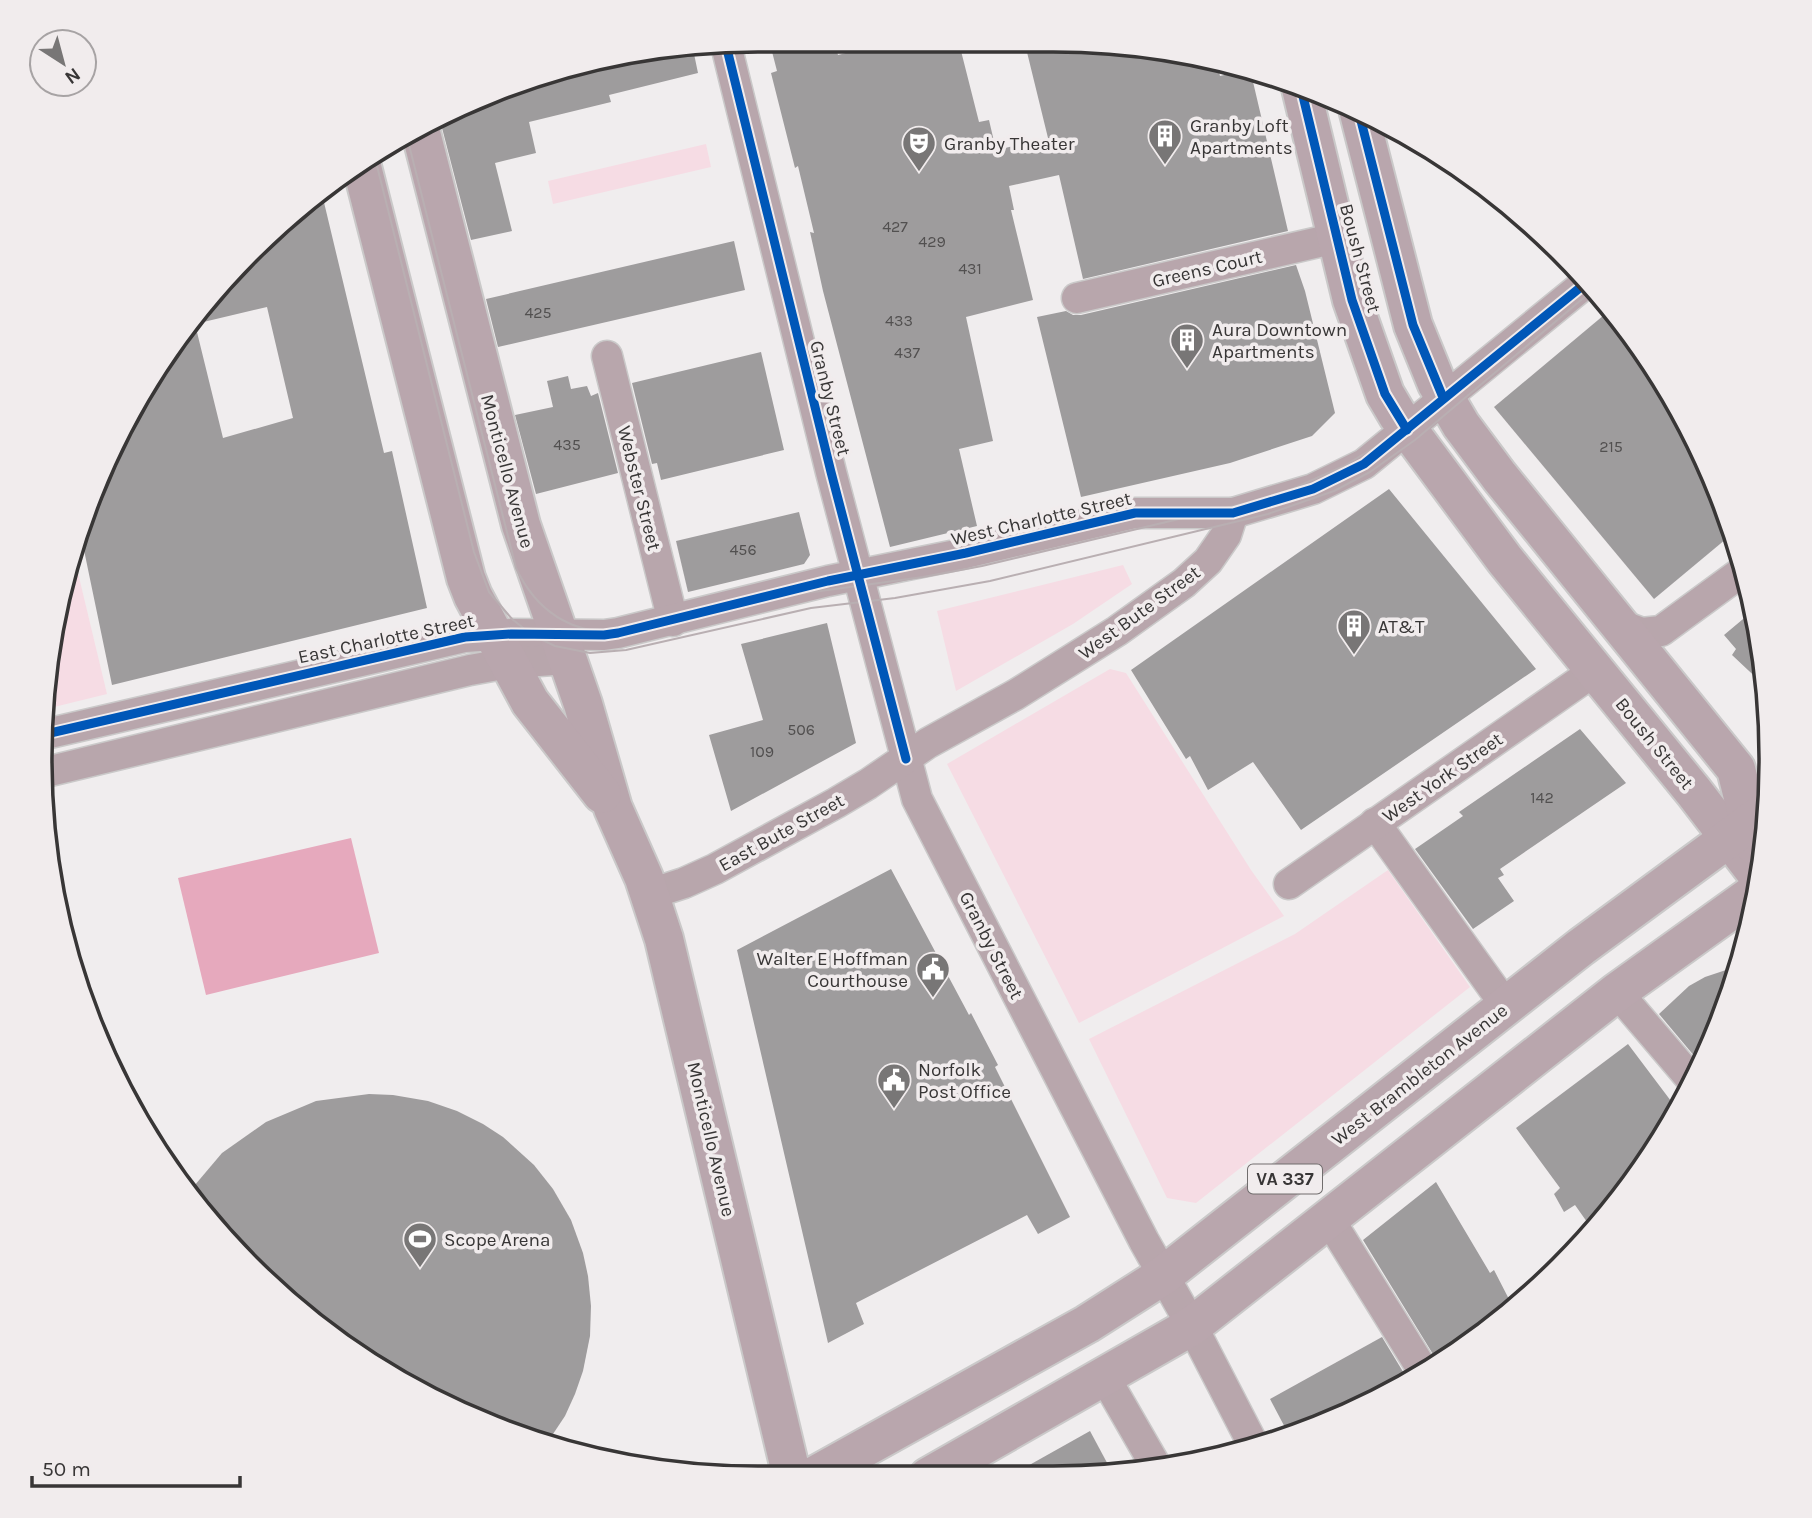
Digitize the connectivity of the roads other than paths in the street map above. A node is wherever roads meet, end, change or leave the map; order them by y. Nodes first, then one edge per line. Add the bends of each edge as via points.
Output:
1 (728, 54) edge
2 (1304, 99) edge
3 (1362, 124) edge
4 (422, 138) edge
5 (364, 174) edge
6 (1336, 238) junction
7 (1580, 288) edge
8 (1077, 299) dead end
9 (607, 356) dead end
10 (1445, 399) junction
11 (1407, 430) junction
12 (1233, 513) junction
13 (858, 575) junction
14 (1734, 579) edge
15 (673, 621) junction
16 (1618, 624) junction
17 (564, 647) junction
18 (502, 649) junction
19 (1596, 670) junction
20 (53, 732) edge
21 (906, 759) junction
22 (52, 770) edge
23 (613, 808) junction
24 (1748, 823) edge
25 (1375, 824) junction
26 (1754, 843) edge
27 (1753, 848) edge
28 (1289, 884) dead end
29 (649, 894) junction
30 (1745, 900) edge
31 (1617, 992) junction
32 (1506, 1006) junction
33 (1686, 1073) edge
34 (1329, 1219) junction
35 (1164, 1275) junction
36 (1192, 1326) junction
37 (1419, 1363) edge
38 (1104, 1376) junction
39 (1249, 1437) edge
40 (1151, 1458) edge
41 (789, 1465) edge
42 (834, 1465) edge
43 (949, 1465) edge

1 - 13 street, Granby Street
2 - 6 main road, Boush Street
3 - 10 main road, Boush Street via 1413,325
4 - 17 main road, Monticello Avenue via 521,525
5 - 18 main road, Monticello Avenue via 460,559 473,596
6 - 8 street, Greens Court
6 - 11 main road, Boush Street via 1366,344 1385,394
7 - 10 street
9 - 15 street, Webster Street
10 - 11 street
10 - 16 main road, Boush Street via 1499,476
11 - 12 street via 1364,464 1332,481
11 - 19 main road, Boush Street
12 - 13 street, West Charlotte Street via 1135,513
12 - 21 street, West Bute Street via 1219,547 1170,594 1049,674
13 - 15 street, East Charlotte Street
13 - 21 street, Granby Street
14 - 16 street via 1655,633
15 - 17 street, East Charlotte Street
16 - 24 main road, Boush Street via 1736,769
17 - 18 street, East Charlotte Street
17 - 23 main road, Monticello Avenue
18 - 20 street, East Charlotte Street via 453,639
18 - 22 street, East Charlotte Street via 460,672
18 - 23 main road, Monticello Avenue via 530,702
19 - 24 main road, Boush Street
19 - 25 street, West York Street
21 - 29 street, East Bute Street via 729,862
21 - 35 street, Granby Street via 917,799
23 - 29 main road, Monticello Avenue
24 - 26 main road, Boush Street
24 - 27 main road, Boush Street
24 - 32 main road, West Brambleton Avenue / VA 337
25 - 28 street, West York Street
25 - 32 street
29 - 41 main road, Monticello Avenue via 664,939
30 - 31 main road, VA 337
31 - 33 street
31 - 34 main road, VA 337
32 - 35 main road, West Brambleton Avenue / VA 337
34 - 36 main road, VA 337
34 - 37 street
35 - 36 street, Granby Street
35 - 42 main road, West Brambleton Avenue / VA 337 via 1087,1324
36 - 38 main road, VA 337
36 - 39 street, Granby Street
38 - 40 street
38 - 43 main road, VA 337

